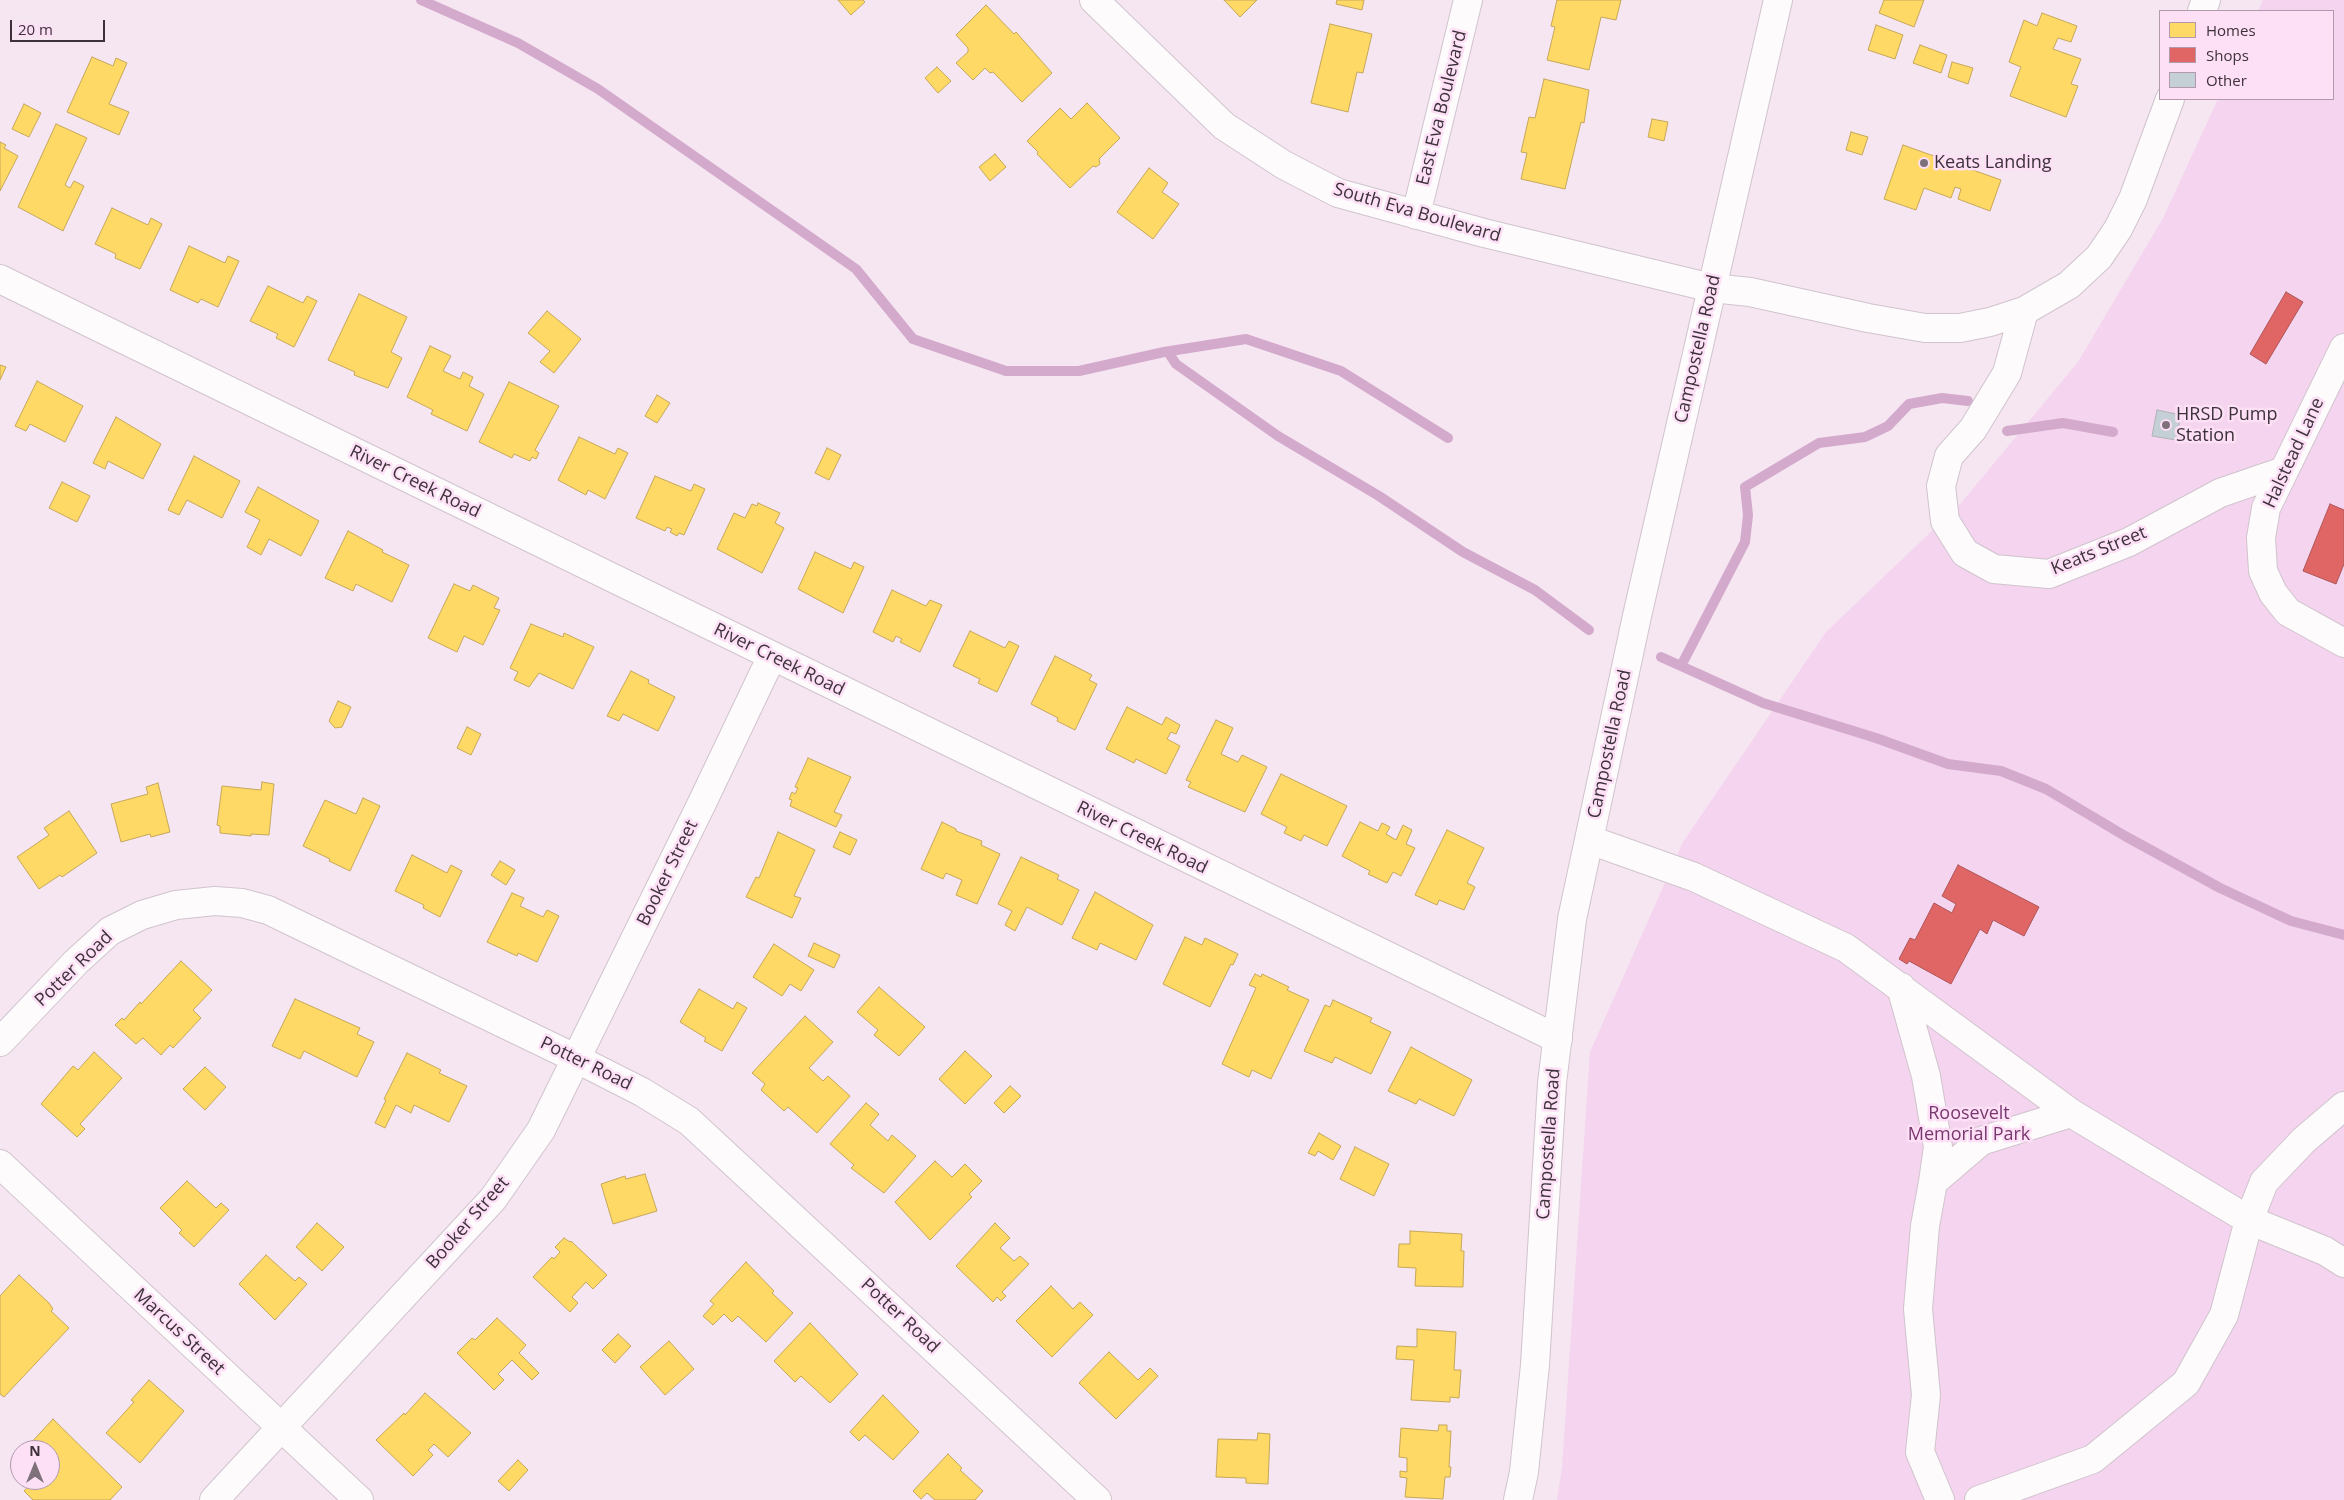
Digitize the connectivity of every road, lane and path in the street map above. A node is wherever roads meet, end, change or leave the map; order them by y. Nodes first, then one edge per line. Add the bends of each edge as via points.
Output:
1 (1094, 0) edge
2 (1468, 0) edge
3 (1778, 0) edge
4 (2170, 100) edge
5 (1416, 215) junction
6 (0, 279) edge
7 (1712, 288) junction
8 (2024, 311) junction
9 (2344, 348) edge
10 (2284, 471) junction
11 (2344, 643) edge
12 (772, 656) junction
13 (1590, 840) junction
14 (1901, 987) junction
15 (1558, 1039) junction
16 (0, 1042) edge
17 (575, 1058) junction
18 (2344, 1106) edge
19 (2071, 1113) junction
20 (0, 1164) edge
21 (1933, 1182) junction
22 (2249, 1220) junction
23 (2344, 1263) edge
24 (282, 1428) junction
25 (214, 1500) edge
26 (359, 1500) edge
27 (1097, 1500) edge
28 (1518, 1500) edge
29 (1940, 1500) edge
30 (1980, 1500) edge

1 - 5 street, South Eva Boulevard via 1177,83 1246,142 1338,193
2 - 5 street, East Eva Boulevard
3 - 7 street, Campostella Road
4 - 8 street via 2133,199 2099,257 2069,284
5 - 7 street, South Eva Boulevard
6 - 12 street, River Creek Road
7 - 8 street via 1750,292 1925,328 1960,328
7 - 13 street, Campostella Road
8 - 10 street, Keats Street via 2007,373 1973,429 1949,456 1941,486 1945,521 1965,553 1994,569 2049,574 2129,542 2220,493
9 - 10 street, Halstead Lane
10 - 11 street, Halstead Lane via 2266,508 2261,538 2263,571 2273,593 2288,612
12 - 15 street, River Creek Road
12 - 17 street, Booker Street
13 - 14 street via 1694,878 1846,948
13 - 15 street, Campostella Road via 1572,920
14 - 19 street
14 - 21 street via 1928,1085 1938,1147
15 - 28 street, Campostella Road via 1546,1162 1535,1365
16 - 17 street, Potter Road via 110,931 142,915 176,905 215,901 242,903 268,910
17 - 24 street, Booker Street via 541,1130 493,1199
17 - 27 street, Potter Road via 642,1092 689,1121
18 - 22 street via 2304,1140 2264,1182
19 - 21 street via 1981,1141
19 - 22 street
20 - 24 street, Marcus Street
21 - 29 street via 1925,1226 1918,1309 1926,1395 1920,1452
22 - 23 street via 2325,1251
22 - 30 street via 2224,1316 2186,1383 2093,1459
24 - 25 street, Booker Street
24 - 26 street, Marcus Street

